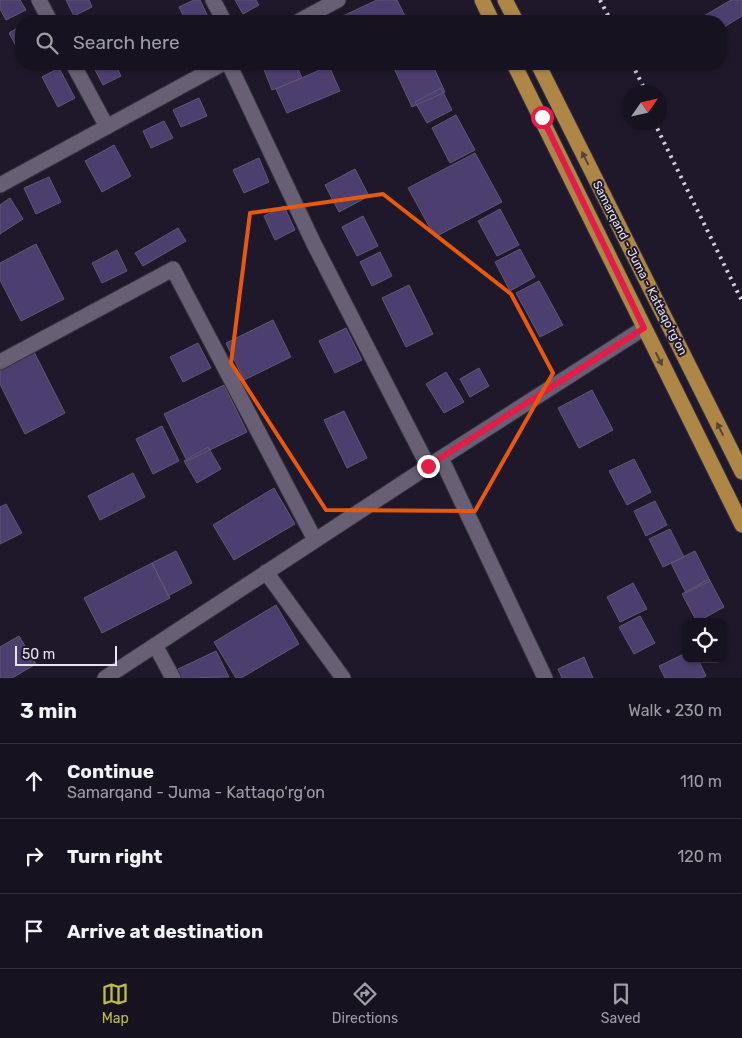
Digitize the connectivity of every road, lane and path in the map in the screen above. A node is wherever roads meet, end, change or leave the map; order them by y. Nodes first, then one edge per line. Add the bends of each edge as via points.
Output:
1 (38, 0) edge
2 (213, 0) edge
3 (338, 0) edge
4 (482, 0) edge
5 (505, 0) edge
6 (47, 15) edge
7 (221, 15) edge
8 (310, 15) edge
9 (489, 15) edge
10 (513, 15) edge
11 (76, 70) edge
12 (211, 70) edge
13 (232, 70) edge
14 (517, 70) edge
15 (541, 70) edge
16 (560, 108) junction
17 (542, 117) junction
18 (106, 127) junction
19 (0, 185) edge
20 (644, 328) junction
21 (0, 362) edge
22 (441, 458) junction
23 (428, 466) junction
24 (742, 472) edge
25 (742, 525) edge
26 (315, 540) junction
27 (266, 572) junction
28 (155, 645) junction
29 (105, 678) edge
30 (173, 678) edge
31 (342, 678) edge
32 (545, 678) edge

1 - 6 street
2 - 7 street
3 - 8 street
4 - 9 main road
5 - 10 main road
11 - 18 street
12 - 18 street
13 - 23 street via 314,244
14 - 17 main road, Samarqand - Juma - Kattaqo‘rg‘on
15 - 16 main road, Samarqand - Juma - Kattaqo‘rg‘on
16 - 17 main road
24 -> 16 main road, Samarqand - Juma - Kattaqo‘rg‘on
17 - 20 main road, Samarqand - Juma - Kattaqo‘rg‘on
18 - 19 street
20 - 22 street
20 -> 25 main road, Samarqand - Juma - Kattaqo‘rg‘on
21 - 26 street via 173,269
22 - 23 street
22 - 32 street
23 - 26 street
26 - 27 street
27 - 28 street
27 - 31 street
28 - 29 street
28 - 30 street

